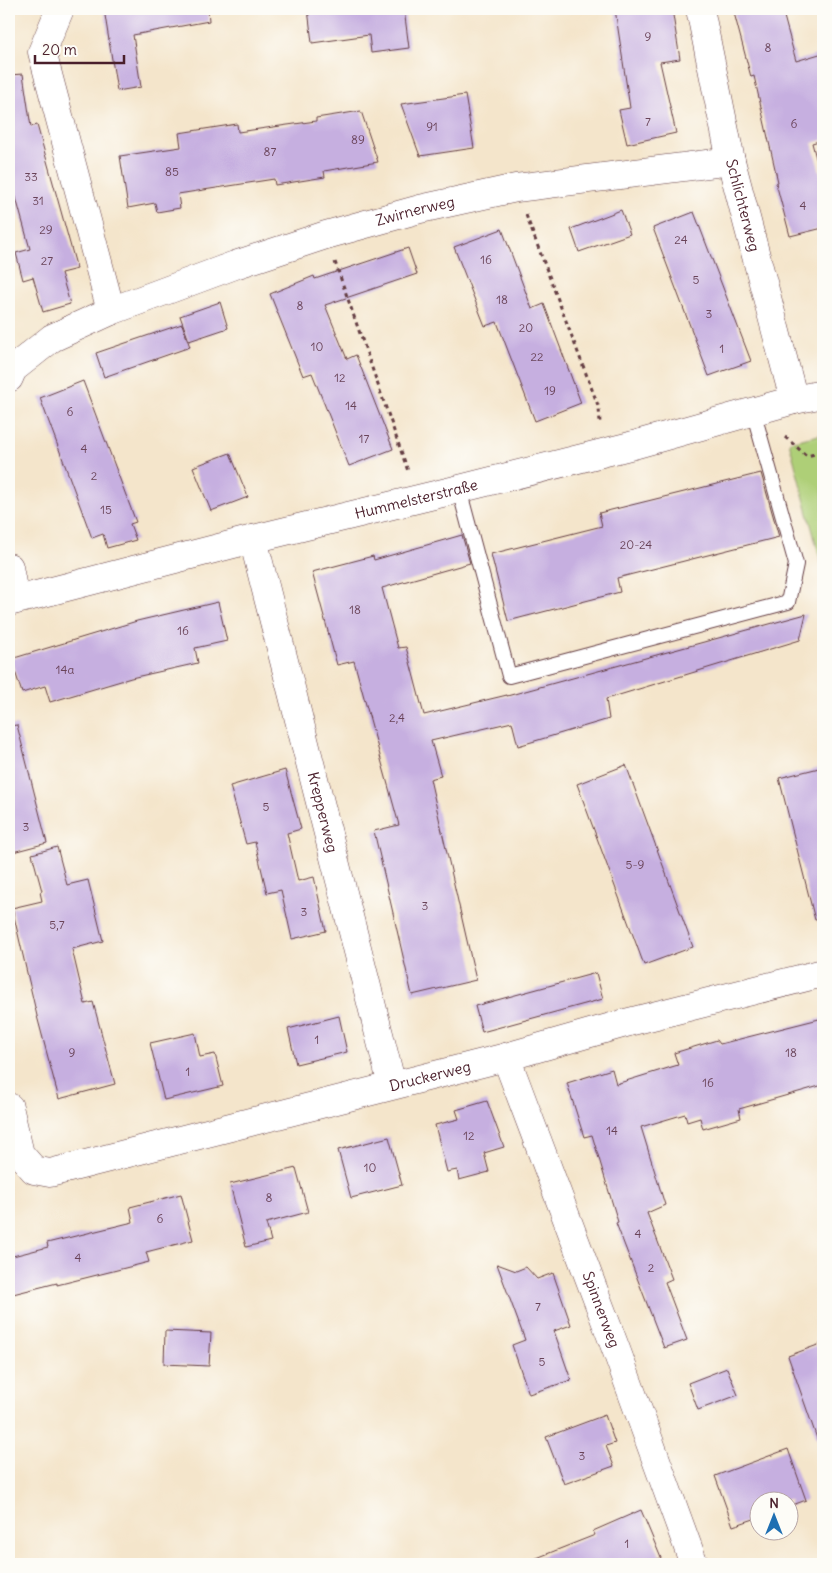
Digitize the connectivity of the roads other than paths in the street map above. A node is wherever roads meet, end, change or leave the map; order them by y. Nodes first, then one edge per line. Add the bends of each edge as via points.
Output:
1 (60, 9) edge
2 (700, 9) edge
3 (731, 161) junction
4 (110, 311) junction
5 (9, 378) edge
6 (823, 394) edge
7 (794, 400) junction
8 (753, 411) junction
9 (459, 489) junction
10 (253, 540) junction
11 (9, 567) edge
12 (12, 601) edge
13 (823, 973) edge
14 (506, 1057) junction
15 (392, 1085) junction
16 (9, 1107) edge
17 (694, 1564) edge

1 - 4 street via 42,52
2 - 3 street, Schlichterweg
3 - 4 street, Zwirnerweg via 516,188 420,209 317,238
3 - 7 street, Schlichterweg
4 - 5 street, Zwirnerweg via 52,338 13,369
6 - 7 street, Hummelsterstraße
7 - 8 street, Hummelsterstraße
8 - 9 street, Hummelsterstraße
8 - 9 lane via 796,564 788,602 509,676
9 - 10 street, Hummelsterstraße
10 - 12 street, Hummelsterstraße
10 - 15 street, Krepperweg
11 - 12 street
13 - 14 street, Druckerweg
14 - 15 street, Druckerweg
14 - 17 street, Spinnerweg
15 - 16 street, Druckerweg via 50,1172 34,1170 20,1154

